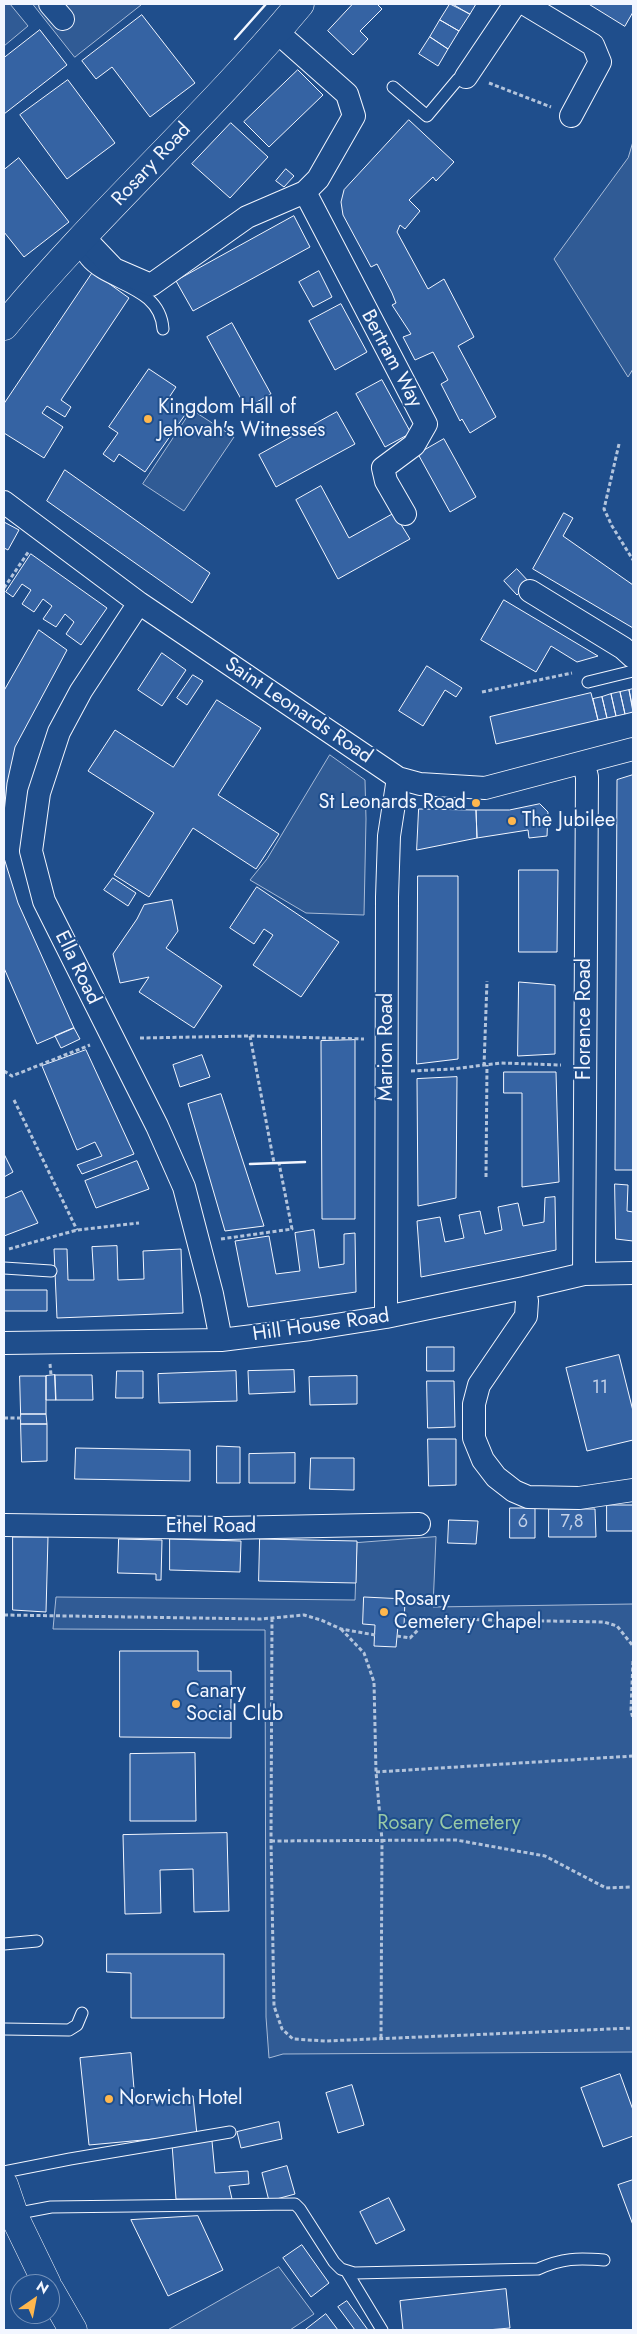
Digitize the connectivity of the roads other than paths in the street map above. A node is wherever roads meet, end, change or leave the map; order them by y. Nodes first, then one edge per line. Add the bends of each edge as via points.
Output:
1 (300, 4) edge
2 (515, 4) edge
3 (525, 4) edge
4 (277, 32) junction
5 (467, 76) joint
6 (392, 87) dead end
7 (571, 116) road end
8 (305, 192) junction
9 (79, 243) junction
10 (4, 326) edge
11 (163, 328) dead end
12 (4, 502) edge
13 (405, 514) dead end
14 (530, 591) dead end
15 (139, 603) junction
16 (633, 657) edge
17 (633, 672) edge
18 (588, 682) road end
19 (633, 749) edge
20 (584, 764) junction
21 (398, 778) junction
22 (4, 1268) edge
23 (51, 1271) dead end
24 (633, 1273) edge
25 (584, 1274) junction
26 (524, 1288) junction
27 (386, 1316) junction
28 (221, 1340) junction
29 (4, 1343) edge
30 (633, 1490) edge
31 (419, 1524) dead end
32 (4, 1525) edge
33 (37, 1941) dead end
34 (4, 1944) edge
35 (82, 2013) dead end
36 (4, 2029) edge
37 (230, 2132) dead end
38 (4, 2172) edge
39 (4, 2185) edge
40 (14, 2214) junction
41 (604, 2260) dead end
42 (346, 2272) junction
43 (42, 2274) edge
44 (60, 2309) edge
45 (71, 2329) edge
46 (382, 2330) edge

1 - 4 street, Rosary Road
2 - 5 street
3 - 7 street via 593,45 600,62
4 - 8 street via 347,94 354,116 318,179
4 - 9 street, Rosary Road
5 - 6 lane via 458,79 427,116
8 - 9 street via 247,217 151,285 114,269 92,246
8 - 13 street, Bertram Way via 426,424 414,445 383,468 386,481
9 - 10 street, Rosary Road via 43,278
9 - 11 lane via 84,259 92,266 121,281 156,306
12 - 15 street, Saint Leonards Road
14 - 16 street
15 - 21 street, Saint Leonards Road
15 - 28 street, Ella Road via 81,691 59,732 39,793 31,851 44,900 184,1187
17 - 18 lane
19 - 20 street, Saint Leonards Road
20 - 21 street, Saint Leonards Road via 485,788 420,784
20 - 25 street, Florence Road via 587,776
21 - 27 street, Marion Road via 389,836
22 - 23 lane
24 - 25 street, Hill House Road
25 - 26 street, Hill House Road
26 - 27 street, Hill House Road
26 - 30 street via 526,1316 479,1385 474,1404 474,1438 484,1460 496,1477 528,1497 579,1498
27 - 28 street, Hill House Road
28 - 29 street, Hill House Road
31 - 32 street, Ethel Road via 226,1528
33 - 34 lane
35 - 36 lane via 77,2024 69,2030
37 - 38 lane
39 - 40 street
40 - 42 lane via 51,2207 294,2204 334,2262
40 - 43 street
41 - 42 lane via 566,2259 538,2270
42 - 46 lane
44 - 45 street

